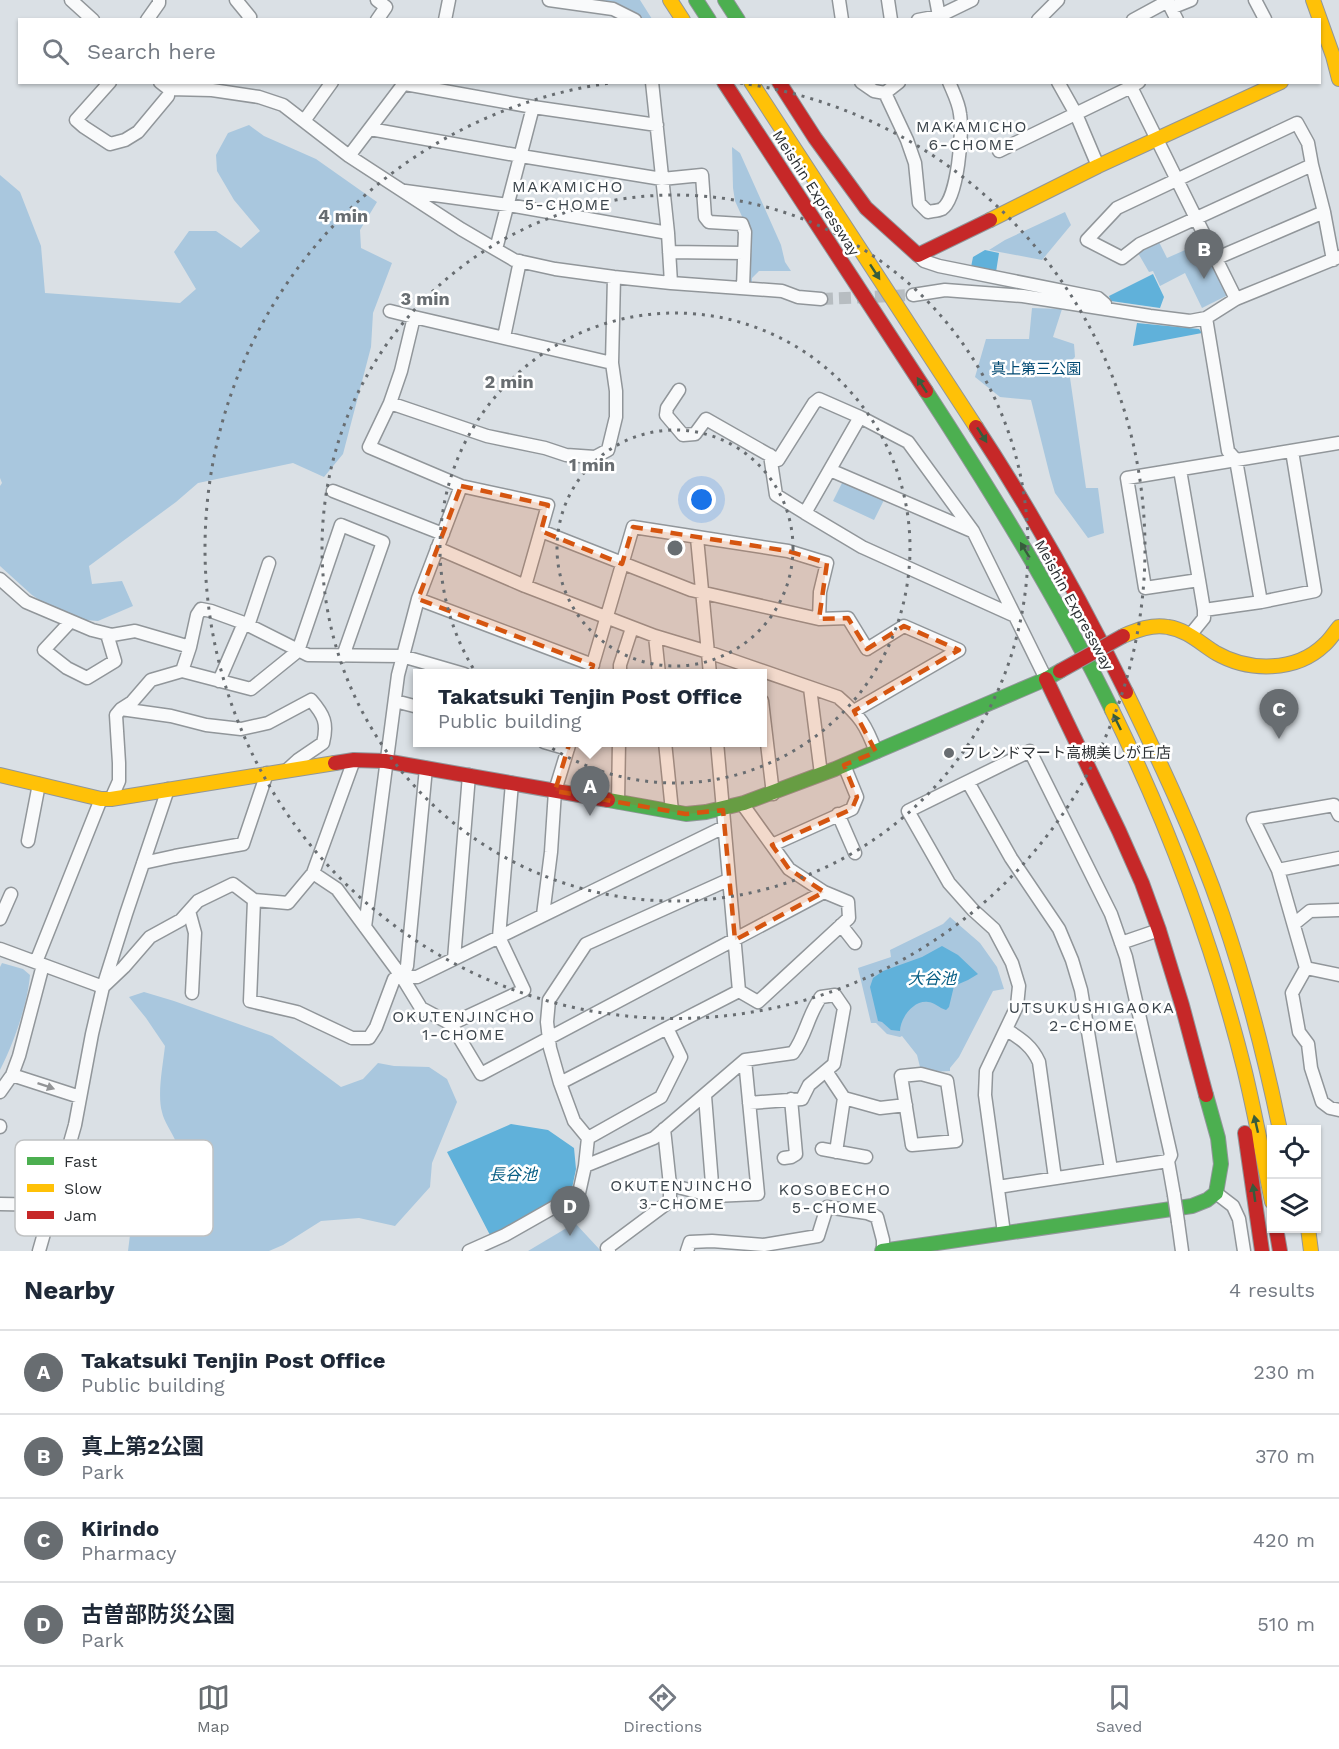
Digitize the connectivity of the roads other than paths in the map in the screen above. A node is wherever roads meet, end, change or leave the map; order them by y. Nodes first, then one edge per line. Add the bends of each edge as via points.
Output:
1 (71, 0) edge
2 (159, 0) edge
3 (236, 0) edge
4 (377, 0) edge
5 (449, 0) edge
6 (549, 0) edge
7 (670, 0) edge
8 (696, 0) edge
9 (725, 0) edge
10 (839, 0) edge
11 (888, 0) edge
12 (936, 0) edge
13 (972, 0) edge
14 (1058, 0) edge
15 (1191, 0) edge
16 (1255, 0) edge
17 (1313, 0) edge
18 (567, 1) edge
19 (1171, 7) edge
20 (939, 16) junction
21 (91, 18) edge
22 (148, 18) edge
23 (249, 18) edge
24 (378, 18) edge
25 (445, 18) edge
26 (631, 18) edge
27 (682, 18) edge
28 (708, 18) edge
29 (737, 18) edge
30 (842, 18) edge
31 (891, 18) edge
32 (928, 18) edge
33 (1040, 18) edge
34 (1139, 18) edge
35 (1264, 18) edge
36 (1321, 18) edge
37 (1321, 19) edge
38 (1336, 55) edge
39 (1321, 62) edge
40 (1339, 79) edge
41 (108, 84) edge
42 (163, 84) edge
43 (329, 84) edge
44 (404, 84) edge
45 (411, 84) edge
46 (652, 84) edge
47 (725, 84) edge
48 (752, 84) edge
49 (780, 84) edge
50 (864, 84) edge
51 (896, 84) edge
52 (950, 84) edge
53 (1059, 84) edge
54 (1277, 84) edge
55 (1135, 85) edge
56 (176, 89) edge
57 (885, 93) junction
58 (533, 107) junction
59 (1076, 114) junction
60 (304, 121) junction
61 (657, 125) junction
62 (370, 129) junction
63 (1156, 140) junction
64 (999, 151) dead end
65 (349, 156) junction
66 (521, 156) junction
67 (1312, 165) junction
68 (1098, 166) junction
69 (662, 179) junction
70 (1177, 180) junction
71 (401, 190) junction
72 (508, 205) junction
73 (1324, 212) junction
74 (1196, 219) junction
75 (668, 233) junction
76 (496, 249) junction
77 (669, 252) junction
78 (744, 253) junction
79 (918, 255) junction
80 (1217, 258) junction
81 (1336, 259) edge
82 (520, 261) junction
83 (614, 277) junction
84 (671, 284) junction
85 (743, 287) junction
86 (913, 295) tunnel mouth
87 (821, 299) tunnel mouth
88 (1236, 299) junction
89 (1105, 309) junction
90 (390, 311) dead end
91 (414, 316) junction
92 (1206, 318) junction
93 (504, 337) junction
94 (612, 363) junction
95 (679, 390) dead end
96 (390, 403) junction
97 (860, 417) junction
98 (1339, 443) edge
99 (1292, 451) junction
100 (770, 455) junction
101 (1236, 460) junction
102 (830, 470) junction
103 (1180, 470) junction
104 (461, 486) junction
105 (333, 491) dead end
106 (805, 513) junction
107 (541, 531) junction
108 (973, 531) junction
109 (443, 534) junction
110 (697, 538) junction
111 (437, 548) junction
112 (269, 563) dead end
113 (622, 564) junction
114 (0, 579) edge
115 (1199, 580) junction
116 (525, 586) junction
117 (702, 593) junction
118 (418, 599) junction
119 (1261, 602) junction
120 (1204, 610) junction
121 (1016, 616) junction
122 (607, 618) junction
123 (819, 619) junction
124 (71, 621) junction
125 (246, 625) junction
126 (1339, 627) edge
127 (632, 628) junction
128 (107, 634) junction
129 (1191, 634) junction
130 (655, 636) junction
131 (190, 647) junction
132 (298, 651) junction
133 (708, 652) junction
134 (343, 656) junction
135 (402, 656) junction
136 (447, 669) edge
137 (591, 669) edge
138 (620, 669) edge
139 (658, 669) edge
140 (710, 669) edge
141 (751, 669) edge
142 (182, 671) junction
143 (767, 675) edge
144 (1047, 679) junction
145 (219, 681) junction
146 (810, 688) junction
147 (395, 701) junction
148 (413, 706) edge
149 (121, 709) junction
150 (854, 711) junction
151 (767, 743) edge
152 (569, 747) edge
153 (618, 747) edge
154 (666, 747) edge
155 (717, 747) edge
156 (876, 752) junction
157 (1132, 753) junction
158 (1158, 758) junction
159 (354, 760) junction
160 (386, 761) junction
161 (844, 765) junction
162 (426, 768) junction
163 (286, 770) junction
164 (267, 773) junction
165 (821, 774) junction
166 (0, 775) edge
167 (469, 775) junction
168 (968, 782) junction
169 (512, 783) junction
170 (39, 784) junction
171 (168, 789) junction
172 (555, 791) junction
173 (773, 794) junction
174 (106, 799) junction
175 (618, 802) junction
176 (743, 805) junction
177 (723, 810) junction
178 (672, 811) junction
179 (838, 814) junction
180 (1339, 815) edge
181 (724, 827) junction
182 (28, 841) dead end
183 (772, 845) junction
184 (855, 853) dead end
185 (1339, 858) edge
186 (143, 863) junction
187 (1278, 870) junction
188 (313, 873) junction
189 (728, 880) junction
190 (824, 892) junction
191 (11, 894) dead end
192 (254, 900) junction
193 (1339, 910) edge
194 (189, 911) junction
195 (543, 915) junction
196 (0, 919) edge
197 (1294, 924) junction
198 (841, 925) junction
199 (364, 927) junction
200 (1159, 930) junction
201 (498, 937) junction
202 (735, 940) junction
203 (855, 943) dead end
204 (1121, 943) junction
205 (0, 949) edge
206 (454, 959) junction
207 (40, 963) junction
208 (1306, 968) junction
209 (1339, 975) edge
210 (402, 977) junction
211 (103, 987) junction
212 (740, 991) junction
213 (192, 993) dead end
214 (451, 1024) junction
215 (667, 1028) junction
216 (1007, 1030) junction
217 (549, 1039) junction
218 (745, 1060) junction
219 (826, 1071) junction
220 (12, 1075) junction
221 (560, 1083) junction
222 (0, 1092) edge
223 (705, 1096) junction
224 (80, 1097) junction
225 (844, 1098) junction
226 (791, 1100) junction
227 (749, 1103) junction
228 (906, 1105) junction
229 (1339, 1110) edge
230 (1279, 1125) edge
231 (1288, 1125) edge
232 (664, 1130) junction
233 (588, 1138) junction
234 (71, 1140) edge
235 (822, 1149) dead end
236 (836, 1152) junction
237 (866, 1157) dead end
238 (784, 1158) dead end
239 (1168, 1161) junction
240 (585, 1166) junction
241 (1111, 1169) junction
242 (1055, 1178) junction
243 (1268, 1179) edge
244 (670, 1185) junction
245 (998, 1187) junction
246 (1216, 1193) junction
247 (714, 1196) junction
248 (0, 1204) edge
249 (15, 1204) edge
250 (1004, 1233) junction
251 (1277, 1233) edge
252 (1300, 1233) edge
253 (1309, 1233) edge
254 (44, 1236) edge
255 (800, 1240) junction
256 (940, 1246) edge
257 (39, 1251) edge
258 (469, 1251) edge
259 (609, 1251) edge
260 (687, 1251) edge
261 (791, 1251) edge
262 (883, 1251) edge
263 (1182, 1251) edge
264 (1244, 1251) edge
265 (1262, 1251) edge
266 (1280, 1251) edge
267 (1302, 1251) edge
268 (1311, 1251) edge

1 - 21 street
2 - 22 street
3 - 23 street
4 - 24 street via 386,7
5 - 25 street
6 - 18 street
7 - 27 main road
8 - 28 main road
9 - 29 main road
10 - 30 street
11 - 31 street
12 - 20 street
13 - 20 street
14 - 33 street
15 - 19 street
16 - 35 street
17 - 36 main road
18 - 26 street via 613,9
19 - 34 street
20 - 32 street
37 - 38 main road
38 - 39 main road
38 - 40 main road
41 - 56 street via 76,120 110,144 138,132
42 - 56 street
43 - 60 street
44 - 62 street
45 - 58 street
46 - 61 street
157 -> 47 main road, Meishin Expressway via 1065,620 990,490
48 -> 158 main road, Meishin Expressway via 1014,486 1092,625
49 - 79 main road via 866,208
50 - 57 street
51 - 57 street
52 - 57 street via 960,113 957,174 949,201 941,210 928,212 919,203 915,163
53 - 59 street
54 - 63 main road
55 - 59 street
55 - 63 street
56 - 60 street via 259,97 283,105
58 - 61 street
58 - 66 street
59 - 64 street
59 - 68 street
60 - 65 street
61 - 69 street
62 - 65 street
62 - 66 street
63 - 68 main road
63 - 70 street
65 - 71 street
66 - 69 street
66 - 72 street
67 - 70 street via 1308,143 1297,123
67 - 73 street
67 - 74 street
68 - 79 main road
69 - 75 street
69 - 78 street via 702,176 705,217 709,222 742,224
70 - 74 street
70 - 74 street via 1117,208 1087,240 1122,258 1140,244
71 - 72 street
71 - 76 street
72 - 75 street
72 - 76 street
73 - 80 street
73 - 81 street
74 - 80 street
75 - 77 street
76 - 82 street
77 - 78 street
77 - 84 street
78 - 85 street
79 - 89 street via 939,266 1098,298
80 - 88 street
81 - 88 street
82 - 83 street
82 - 93 street
83 - 84 street
83 - 94 street
84 - 85 street
85 - 87 street
86 - 89 street via 945,290 1023,296
88 - 92 street
89 - 92 street via 1190,321
90 - 91 street
91 - 93 street
91 - 96 street
92 - 101 street via 1228,451
93 - 94 street
94 - 96 street via 616,417 608,450 595,457 567,455 487,436
95 - 100 street via 666,415 683,435 694,434 706,419
96 - 104 street via 369,447
97 - 100 street via 819,399 778,460
97 - 102 street
97 - 108 street via 909,442
98 - 99 street
99 - 101 street
99 - 119 street via 1315,591
100 - 106 street via 776,495
101 - 103 street
101 - 119 street
102 - 106 street
102 - 108 street
103 - 115 street
103 - 115 street via 1127,478 1146,588
104 - 107 street via 548,505
104 - 109 street
105 - 109 street
106 - 121 street via 862,548
107 - 113 street
107 - 116 street
108 - 121 street
109 - 111 street
110 - 113 street via 633,527
110 - 117 street
110 - 123 street via 788,551 827,563
111 - 116 street
111 - 118 street
112 - 125 street
113 - 117 street
113 - 122 street
114 - 124 street via 26,602
115 - 120 street
116 - 122 street
117 - 123 street
117 - 133 street
118 - 135 street
118 - 137 street
119 - 120 street
120 - 129 street via 1204,618
121 - 144 street
122 - 127 street
122 - 137 street
123 - 150 street via 848,618 867,649 904,626 959,650
124 - 128 street
124 - 128 street via 44,650 87,678 115,661
125 - 131 street via 201,609
125 - 132 street
125 - 145 street
126 - 129 main road via 1322,648 1298,661 1257,668 1219,654
127 - 130 street
127 - 138 street
128 - 131 street via 135,631
129 - 144 main road, bridge via 1167,626 1146,627
130 - 133 street
130 - 139 street
131 - 142 street
132 - 134 street
132 - 134 street via 341,525 383,542
132 - 145 street via 251,689
133 - 140 street
133 - 141 street
134 - 135 street
135 - 136 street
135 - 147 street
142 - 145 street
142 - 149 street via 151,680
143 - 146 street
144 - 156 main road
144 - 200 main road via 1119,831
146 - 150 street via 838,697
146 - 165 street
147 - 148 street
147 - 160 street
149 - 163 street via 241,729 268,723 311,700 322,713 327,729 323,743
149 - 174 street via 116,715 119,781
150 - 156 street via 866,727
151 - 173 street
152 - 172 street
153 - 175 street
154 - 178 street
155 - 177 street
156 - 161 main road
243 -> 157 main road, Meishin Expressway via 1224,998 1198,918
265 -> 157 main road via 1240,1105 1215,999
158 - 230 main road, Meishin Expressway via 1222,914
158 - 231 main road via 1196,828 1230,913 1256,996
159 - 160 main road
159 - 163 main road
159 - 188 street
160 - 162 main road
160 - 199 street
161 - 165 main road
161 - 179 street via 857,797 852,809
162 - 167 main road
162 - 210 street via 407,966
163 - 164 main road
164 - 171 main road
164 - 186 street via 243,844
165 - 173 main road
166 - 170 main road
167 - 169 main road
167 - 206 street
168 - 204 street via 1030,751 1111,914
168 - 216 street via 908,811 949,883 994,929 1012,963 1019,986 1017,1006
168 - 241 street via 1011,858 1059,929 1072,960 1081,990
169 - 172 main road
169 - 201 street
170 - 174 main road
170 - 182 street
171 - 174 main road
171 - 186 street
172 - 175 main road
172 - 195 street
173 - 176 main road
174 - 207 street
175 - 178 main road
176 - 177 main road
176 - 183 street
177 - 178 main road via 686,814
177 - 181 street
179 - 183 street
179 - 184 street
180 - 187 street via 1334,806 1253,819
181 - 189 street
181 - 195 street
183 - 190 street via 789,869
185 - 187 street
186 - 211 street
187 - 197 street
188 - 192 street via 288,903
188 - 199 street via 337,889
189 - 202 street
189 - 217 street via 586,944 549,1000
190 - 198 street via 848,902 849,918
190 - 202 street
191 - 196 street
192 - 194 street via 233,884 198,901
192 - 210 street via 250,1001 297,1012 352,1038 369,1038 394,979
193 - 197 street via 1310,911
194 - 211 street via 181,920 150,937
194 - 213 street via 195,933
195 - 201 street
197 - 208 street
198 - 203 street
198 - 212 street via 758,1002
199 - 210 street
200 - 204 street
200 - 246 main road via 1218,1138 1221,1164
201 - 206 street
201 - 214 street via 524,990
202 - 212 street
202 - 217 street
204 - 239 street via 1171,1155
205 - 207 street
206 - 210 street via 417,977
207 - 211 street
207 - 220 street
208 - 209 street
208 - 229 street via 1292,993 1299,1032 1308,1044 1322,1102
210 - 214 street via 421,1008
211 - 224 street
212 - 215 street
214 - 217 street via 481,1074
215 - 221 street
215 - 233 street via 681,1057 661,1097
216 - 242 street via 1029,1046 1039,1062
216 - 245 street via 986,1071 985,1095
217 - 221 street
218 - 219 street via 793,1053 813,1008 821,998 835,995 844,1008 834,1064
218 - 223 street
218 - 227 street
219 - 225 street
219 - 226 street via 809,1085 802,1099
220 - 222 street
220 -> 224 street
221 - 233 street via 574,1121
223 - 232 street
223 - 247 street
224 - 234 street
225 - 228 street via 880,1108
225 - 236 street
226 - 227 street
226 - 238 street via 796,1154
227 - 247 street via 758,1194
228 - 228 street via 901,1076 921,1074 947,1081 956,1141 912,1145
232 - 240 street via 654,1138
232 - 244 street
233 - 240 street
235 - 236 street
236 - 237 street
239 - 241 street
239 - 263 street, bridge
240 - 258 street via 579,1193
241 - 242 street
242 - 245 street
244 - 247 street
244 - 259 street via 670,1200 607,1248
245 - 250 street
246 - 250 main road via 1192,1206
246 - 264 street via 1233,1206
248 - 249 street
250 - 256 main road
251 - 266 main road
252 - 267 main road
253 - 268 main road
254 - 257 street
255 - 260 street via 764,1245 690,1242
255 - 261 street
255 - 262 street via 818,1236 827,1207 877,1217
256 - 262 main road

